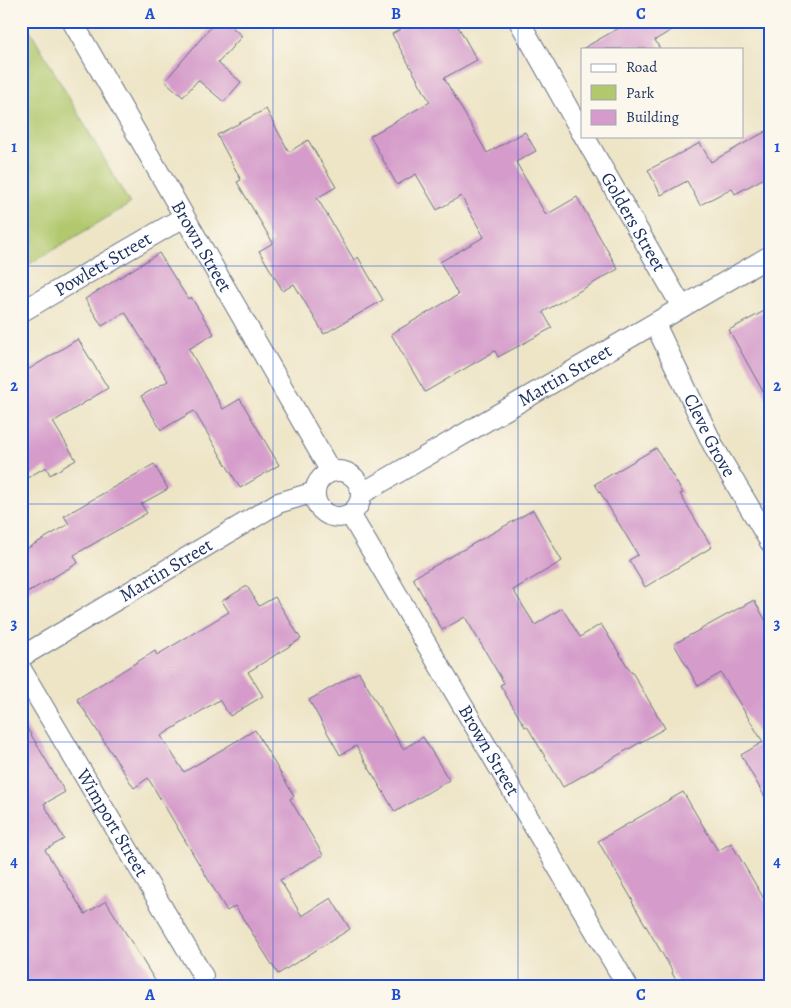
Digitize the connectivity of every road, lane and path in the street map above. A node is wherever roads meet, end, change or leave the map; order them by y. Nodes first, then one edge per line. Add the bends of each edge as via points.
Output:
1 (72, 21) edge
2 (519, 21) edge
3 (581, 131) edge
4 (585, 138) edge
5 (184, 216) junction
6 (770, 256) edge
7 (682, 307) junction
8 (21, 312) edge
9 (655, 324) junction
10 (331, 472) junction
11 (315, 492) junction
12 (361, 494) junction
13 (350, 514) junction
14 (770, 542) edge
15 (21, 657) edge
16 (21, 669) edge
17 (203, 976) dead end
18 (628, 987) edge

1 - 5 street, Brown Street
2 - 3 street
4 - 7 street, Golders Street
5 - 8 street, Powlett Street
5 - 10 street, Brown Street
6 - 7 street, Martin Street
7 - 9 street, Martin Street
9 - 12 street, Martin Street
9 - 14 street, Cleve Grove via 715,449
10 - 11 street via 320,479
10 - 12 street via 351,475 360,486
11 - 13 street via 323,512 336,517
11 - 15 street, Martin Street via 278,503
12 - 13 street via 360,502
13 - 18 street, Brown Street
16 - 17 street, Wimport Street

